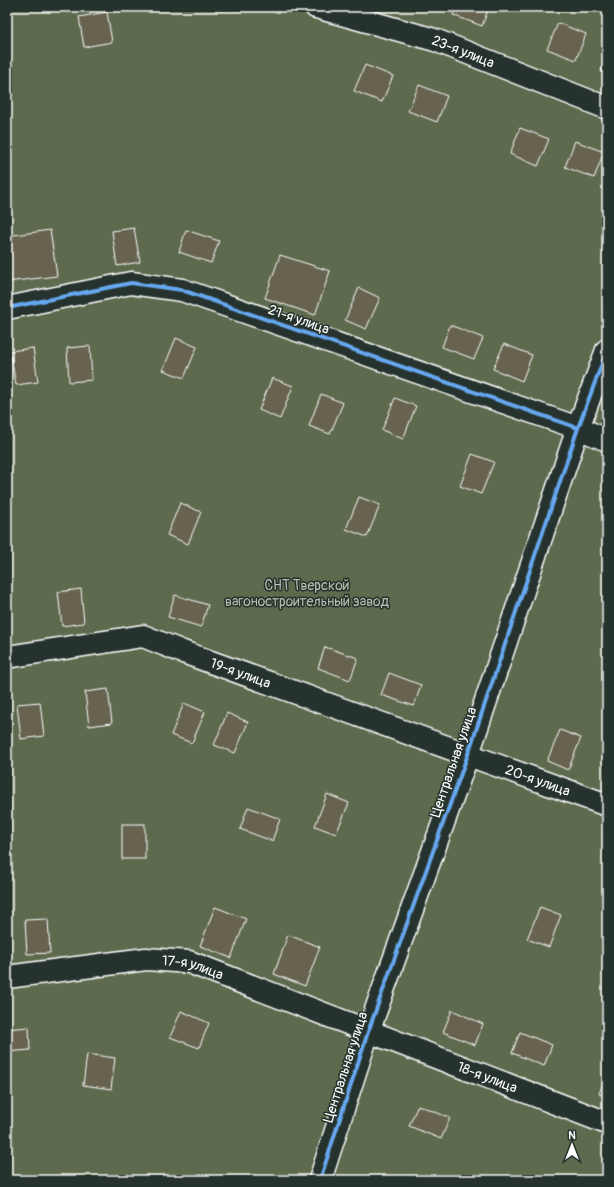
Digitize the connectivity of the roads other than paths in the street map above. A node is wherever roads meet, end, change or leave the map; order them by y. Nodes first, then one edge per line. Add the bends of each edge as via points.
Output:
1 (316, 7) edge
2 (607, 108) edge
3 (7, 308) edge
4 (607, 350) edge
5 (578, 428) junction
6 (607, 440) edge
7 (7, 657) edge
8 (468, 754) junction
9 (607, 805) edge
10 (7, 977) edge
11 (368, 1032) junction
12 (607, 1122) edge
13 (320, 1180) edge

1 - 2 street, 23-я улица via 435,40
3 - 5 street, 21-я улица via 131,283 182,290
4 - 5 street, Центральная улица
5 - 6 street, 21-я улица
5 - 8 street, Центральная улица
7 - 8 street, 19-я улица via 143,636
8 - 9 street, 20-я улица
8 - 11 street, Центральная улица
10 - 11 street, 17-я улица via 146,959 189,962
11 - 12 street, 18-я улица
11 - 13 street, Центральная улица

